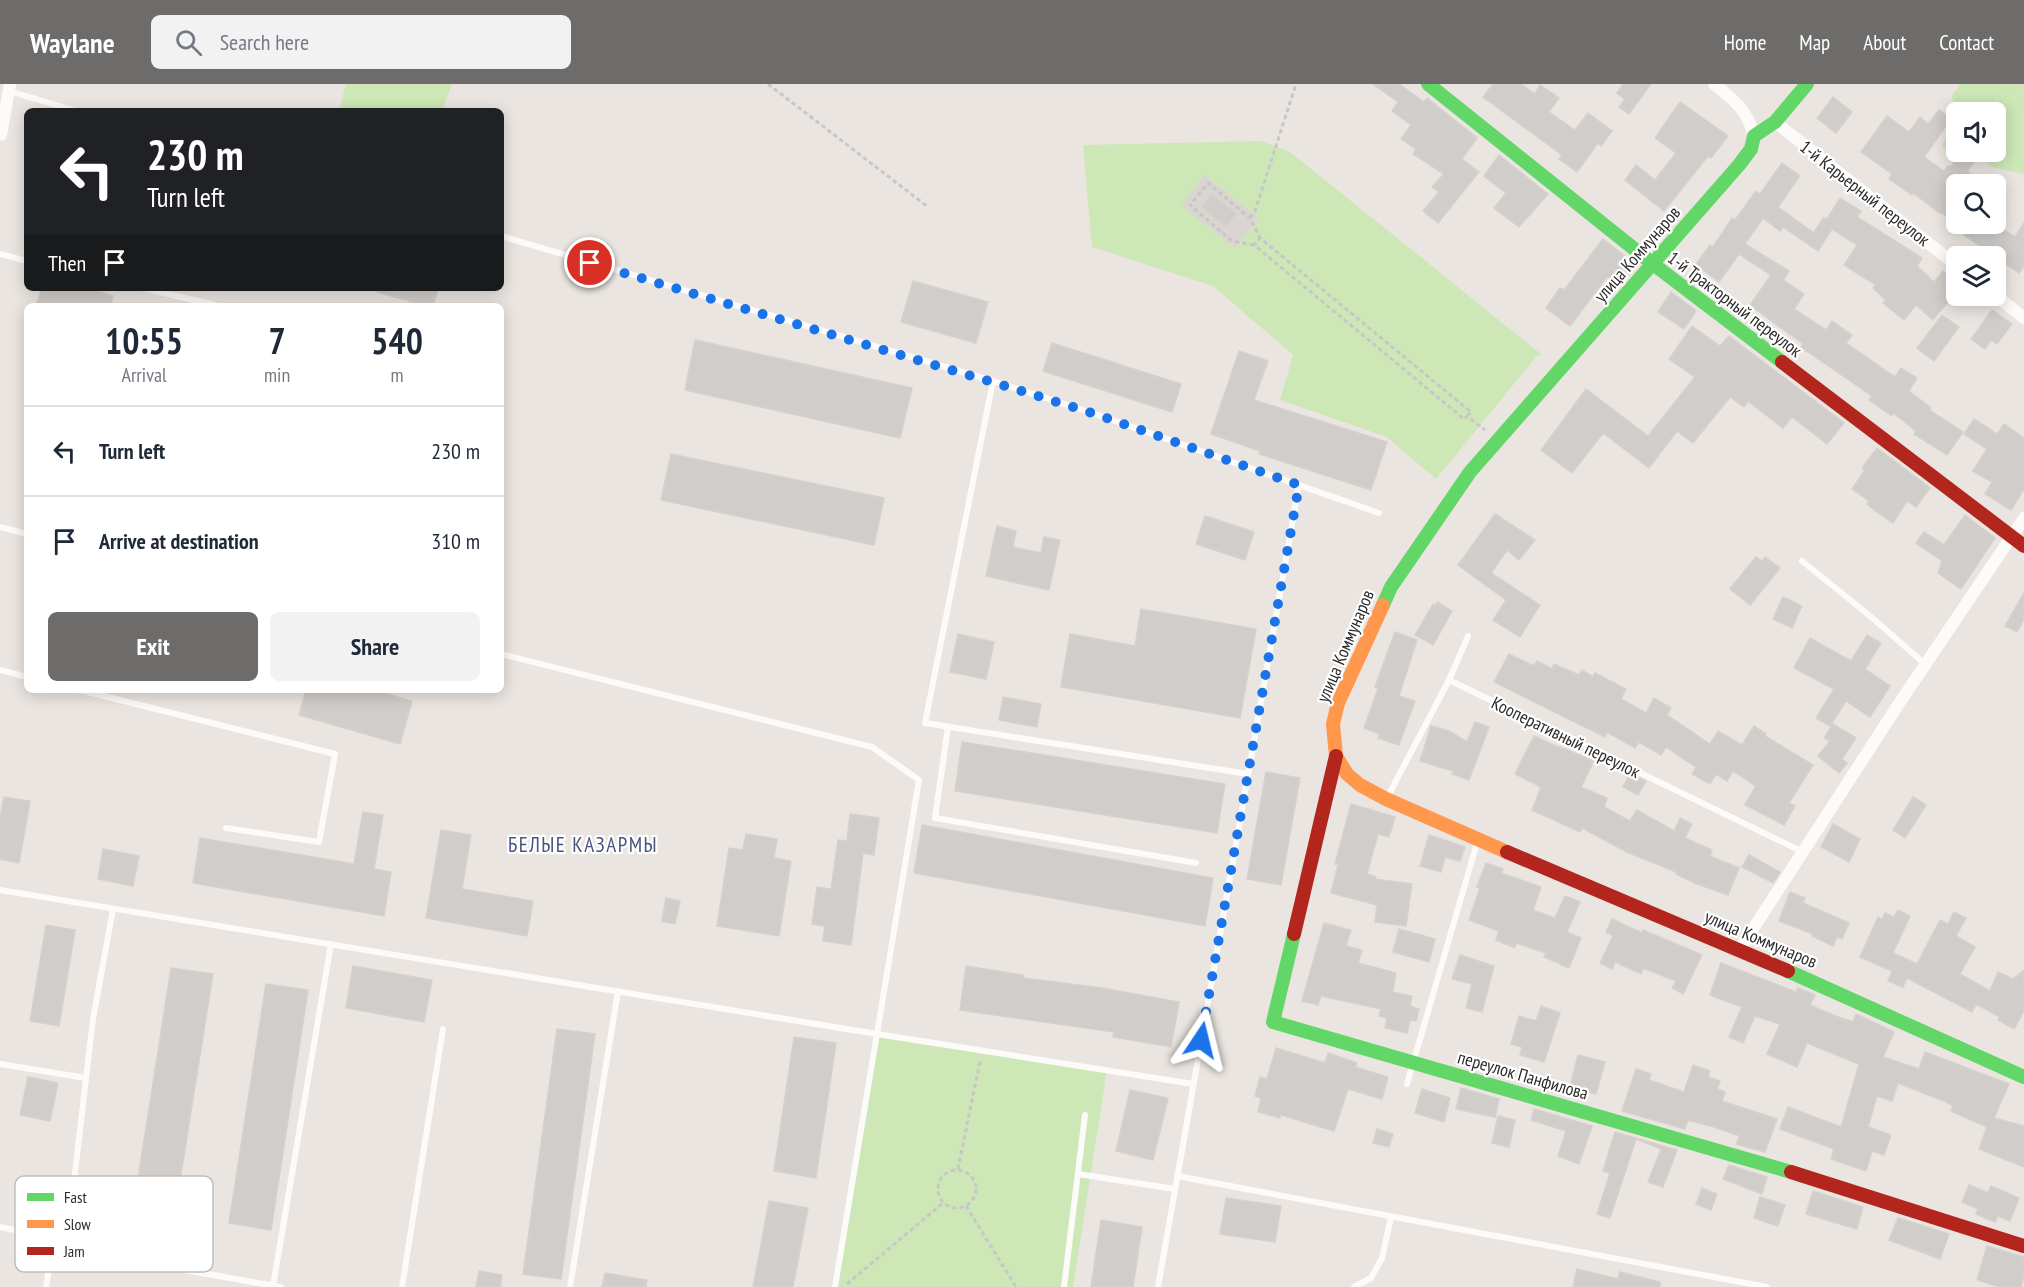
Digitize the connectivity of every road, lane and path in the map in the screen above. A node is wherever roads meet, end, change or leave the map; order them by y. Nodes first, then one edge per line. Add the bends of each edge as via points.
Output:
1 (768, 84) edge
2 (1296, 84) edge
3 (1428, 84) edge
4 (1714, 84) edge
5 (1807, 84) edge
6 (9, 87) edge
7 (68, 108) edge
8 (1775, 122) junction
9 (1754, 136) junction
10 (0, 138) edge
11 (928, 207) dead end
12 (1250, 218) junction
13 (504, 237) edge
14 (1260, 238) junction
15 (1254, 245) junction
16 (0, 254) edge
17 (1946, 257) edge
18 (24, 260) edge
19 (1653, 264) junction
20 (156, 291) edge
21 (206, 303) edge
22 (2006, 304) edge
23 (2024, 318) edge
24 (993, 381) junction
25 (1467, 416) junction
26 (1479, 425) dead end
27 (1299, 485) junction
28 (1378, 513) dead end
29 (2024, 518) edge
30 (0, 527) edge
31 (24, 533) edge
32 (2011, 536) junction
33 (2024, 546) edge
34 (1802, 561) dead end
35 (1468, 636) dead end
36 (504, 655) edge
37 (1925, 664) junction
38 (0, 670) edge
39 (24, 676) edge
40 (1449, 680) junction
41 (92, 693) edge
42 (948, 727) junction
43 (1336, 756) junction
44 (1248, 774) junction
45 (1386, 800) junction
46 (226, 828) dead end
47 (1477, 840) junction
48 (1804, 852) junction
49 (1196, 862) dead end
50 (0, 890) edge
51 (112, 909) junction
52 (331, 944) junction
53 (1740, 949) junction
54 (618, 992) junction
55 (443, 1029) dead end
56 (877, 1034) junction
57 (982, 1051) junction
58 (1414, 1062) junction
59 (0, 1064) edge
60 (2024, 1077) edge
61 (86, 1078) junction
62 (1193, 1084) junction
63 (1407, 1084) dead end
64 (1085, 1115) dead end
65 (958, 1169) junction
66 (1078, 1174) junction
67 (75, 1176) edge
68 (1177, 1176) junction
69 (1175, 1189) junction
70 (943, 1203) junction
71 (966, 1206) junction
72 (1391, 1217) junction
73 (0, 1227) edge
74 (15, 1230) edge
75 (2024, 1246) edge
76 (48, 1272) edge
77 (195, 1272) edge
78 (273, 1286) edge
79 (46, 1287) edge
80 (281, 1287) edge
81 (402, 1287) edge
82 (570, 1287) edge
83 (835, 1287) edge
84 (843, 1287) edge
85 (1016, 1287) edge
86 (1064, 1287) edge
87 (1158, 1287) edge
88 (1354, 1287) edge
89 (1767, 1287) edge

1 - 11 path
2 - 12 path via 1256,211
3 - 19 street, 1-й Тракторный переулок
4 - 9 street via 1742,107
5 - 8 street
6 - 7 lane
6 - 10 street
8 - 9 street
8 - 17 street, 1-й Карьерный переулок
9 - 19 street, улица Коммунаров via 1751,150
12 - 14 path
12 - 15 path via 1208,183 1190,205 1232,241
13 - 24 lane
14 - 15 path
14 - 25 path via 1471,412
15 - 25 path via 1464,419
16 - 18 lane
19 - 32 street, 1-й Тракторный переулок
19 - 43 street, улица Коммунаров via 1470,472 1391,587 1338,703 1333,724
20 - 21 lane
22 - 23 street
24 - 27 lane
24 - 42 lane via 925,723
25 - 26 path
27 - 28 lane
27 - 44 lane
29 - 32 street
30 - 31 lane
32 - 33 street, 1-й Тракторный переулок
32 - 37 street
34 - 37 lane
35 - 40 lane
36 - 56 lane via 872,747 919,780
37 - 48 street
38 - 39 lane
40 - 45 lane
40 - 48 lane, Кооперативный переулок
41 - 46 lane via 335,754 319,842
42 - 44 lane
42 - 49 lane via 935,818
43 - 45 street, улица Коммунаров via 1347,774
43 - 58 street, переулок Панфилова via 1273,1022
44 - 62 lane
45 - 47 street, улица Коммунаров
47 - 53 street, улица Коммунаров
47 - 58 lane
48 - 53 street
50 - 51 lane
51 - 52 lane
51 - 61 lane
52 - 54 lane
52 - 78 lane
53 - 60 street, улица Коммунаров
54 - 56 lane
54 - 82 lane
55 - 81 lane
56 - 57 lane
56 - 83 lane
57 - 62 lane
57 - 65 path
58 - 63 lane
58 - 75 street, переулок Панфилова via 1755,1161
59 - 61 lane
61 - 67 lane
62 - 68 lane
64 - 66 lane
65 - 70 path via 946,1173 938,1184
65 - 71 path via 970,1174 976,1185 975,1197
66 - 69 lane
66 - 86 lane
68 - 69 lane
68 - 72 lane
69 - 87 lane
70 - 71 path via 954,1209
70 - 84 path
71 - 85 path
72 - 88 lane via 1382,1258 1371,1278
72 - 89 lane
73 - 74 lane
76 - 79 lane
77 - 78 lane
78 - 80 lane

